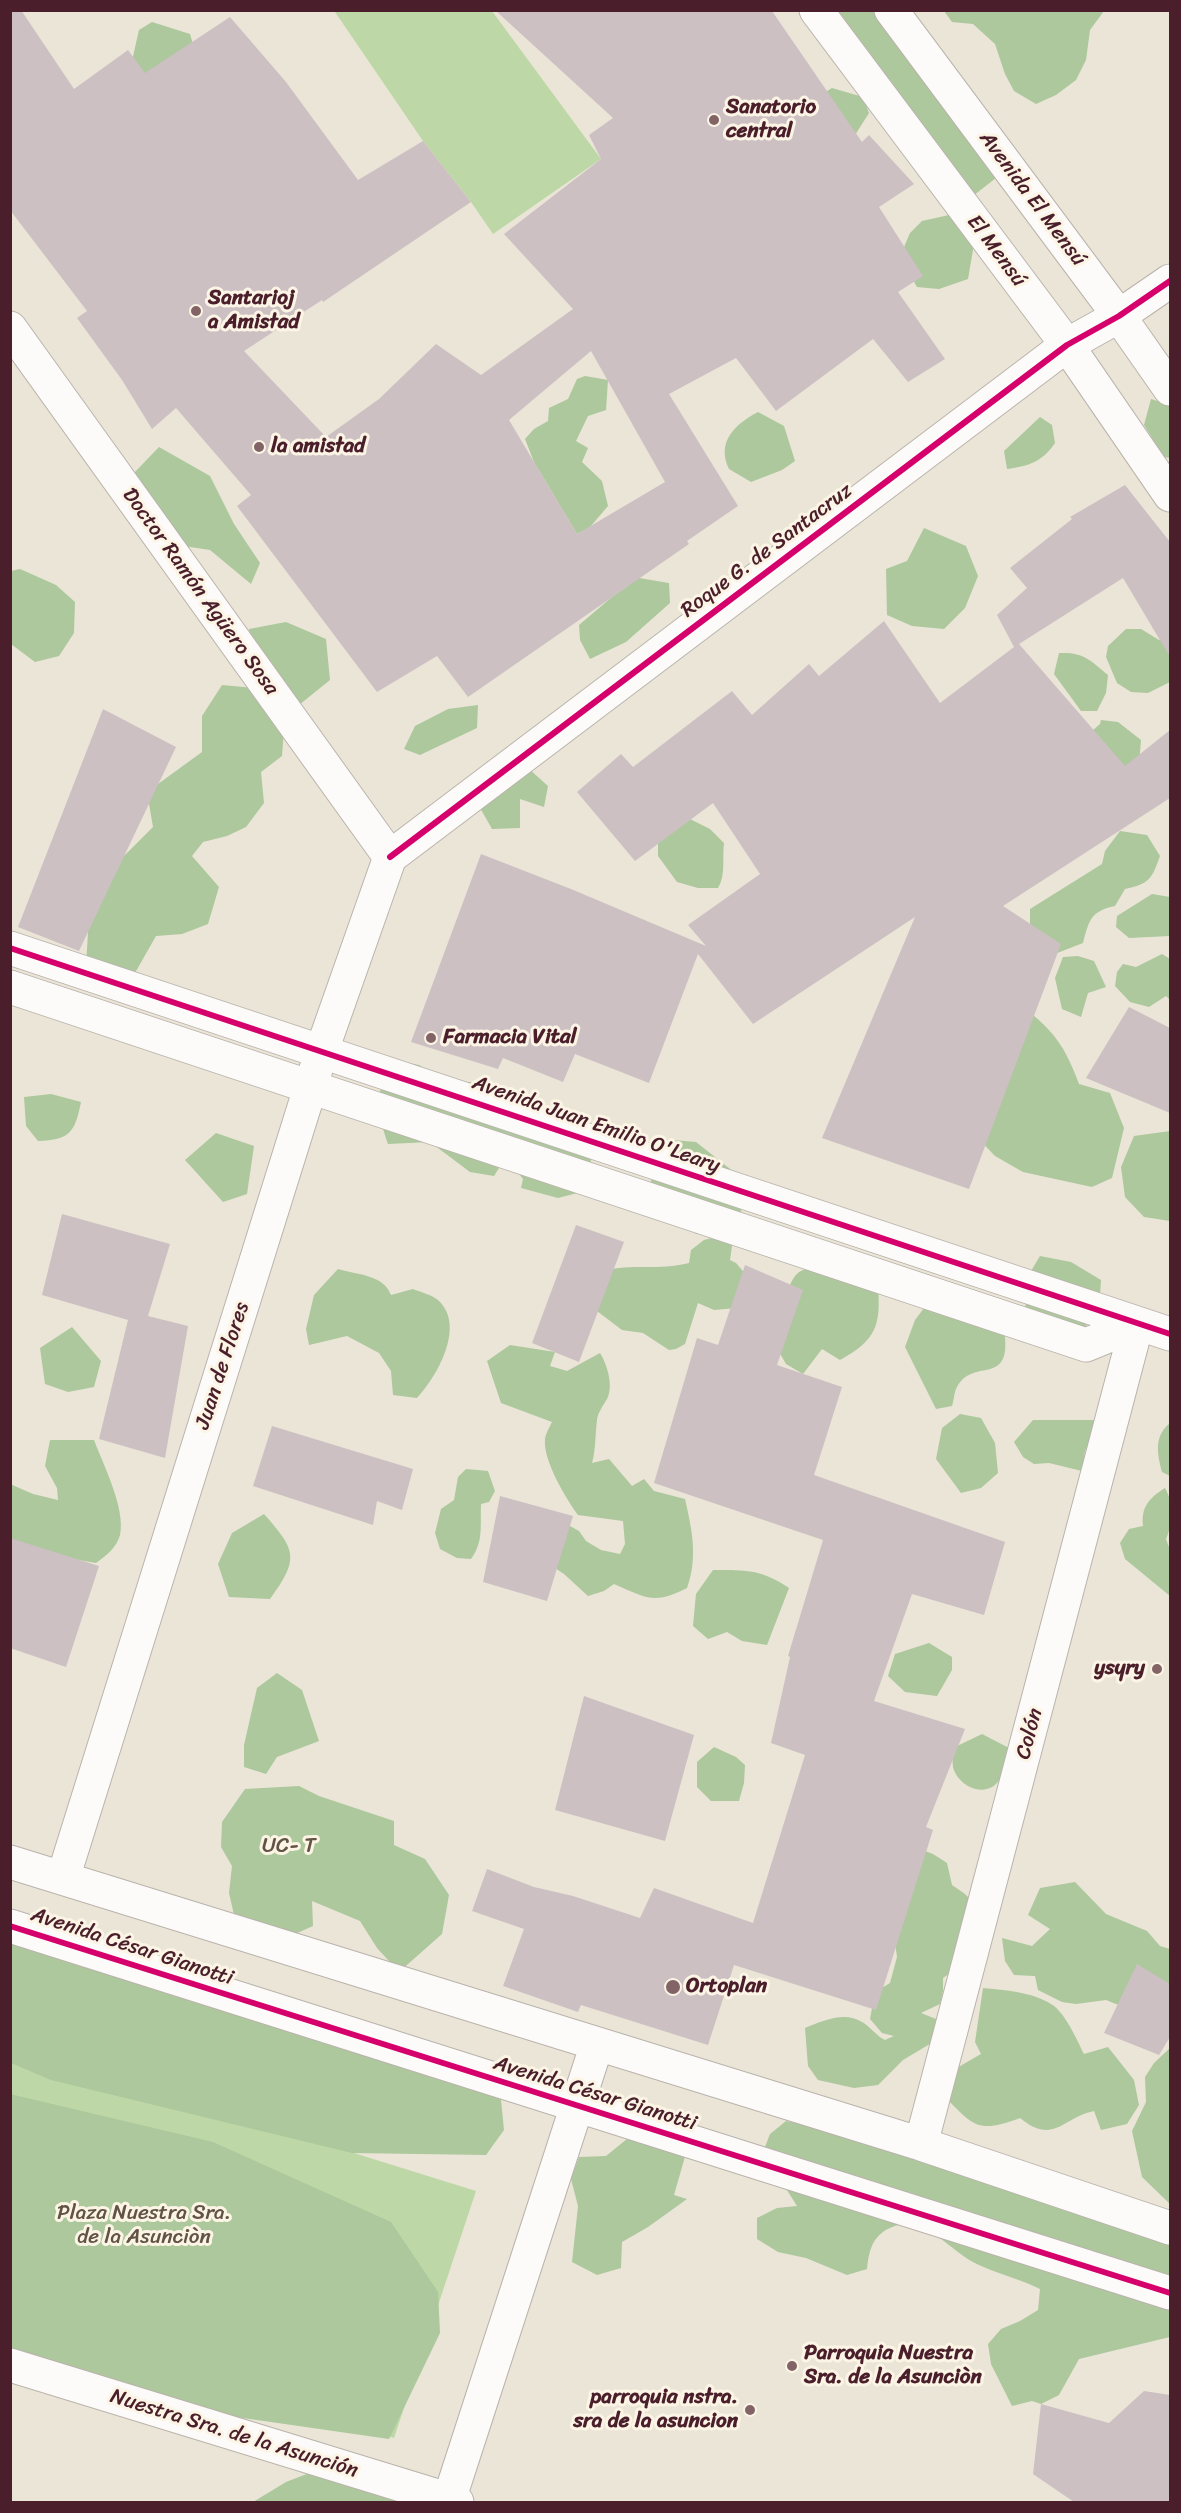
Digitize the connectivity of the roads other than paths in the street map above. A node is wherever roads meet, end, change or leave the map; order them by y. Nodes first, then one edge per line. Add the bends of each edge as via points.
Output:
1 (816, 10) edge
2 (891, 10) edge
3 (1170, 281) edge
4 (1119, 316) junction
5 (10, 328) edge
6 (1066, 345) junction
7 (1170, 388) edge
8 (1170, 495) edge
9 (390, 857) junction
10 (10, 948) edge
11 (10, 987) edge
12 (322, 1050) junction
13 (311, 1085) junction
14 (1137, 1324) junction
15 (1170, 1334) edge
16 (10, 1862) edge
17 (63, 1878) junction
18 (10, 1926) edge
19 (597, 2044) junction
20 (577, 2106) junction
21 (921, 2144) junction
22 (1170, 2228) edge
23 (1170, 2293) edge
24 (10, 2365) edge
25 (453, 2501) edge

1 - 6 street, El Mensú
2 - 4 street, Avenida El Mensú
3 - 4 street, Roque G. de Santacruz
4 - 6 street, Roque G. de Santacruz
4 - 7 street, Avenida El Mensú
5 - 9 street, Doctor Ramón Agüero Sosa
6 - 8 street, El Mensú
6 - 9 street, Roque G. de Santacruz
9 - 12 street, Juan de Flores
10 - 12 street, Avenida Juan Emilio O'Leary
11 - 13 street
12 - 13 street, Juan de Flores
12 - 14 street, Avenida Juan Emilio O'Leary
13 - 14 street via 1086,1345
13 - 17 street, Juan de Flores
14 - 15 street, Avenida Juan Emilio O'Leary
14 - 21 street, Colón
16 - 17 street, Avenida César Gianotti
17 - 19 street, Avenida César Gianotti
18 - 20 street, Avenida César Gianotti
19 - 20 street
19 - 21 street, Avenida César Gianotti
20 - 23 street, Avenida César Gianotti
20 - 25 street
21 - 22 street, Avenida César Gianotti
24 - 25 street, Nuestra Sra. de la Asunción

